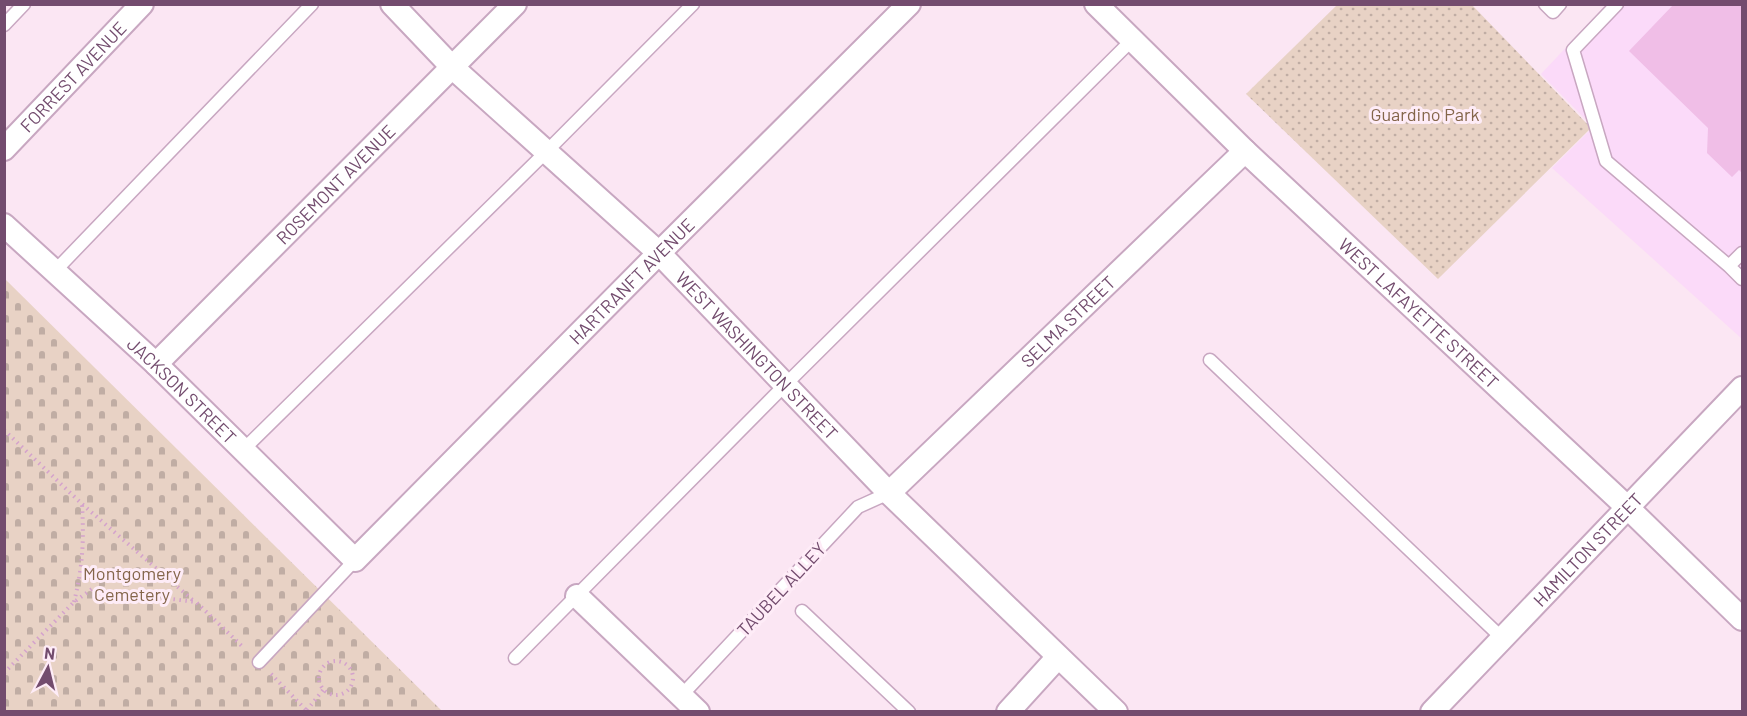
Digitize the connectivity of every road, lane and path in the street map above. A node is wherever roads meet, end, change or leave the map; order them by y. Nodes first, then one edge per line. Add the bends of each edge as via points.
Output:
1 (24, 4) edge
2 (142, 4) edge
3 (312, 4) edge
4 (392, 4) edge
5 (515, 4) edge
6 (693, 4) edge
7 (909, 4) edge
8 (1096, 4) edge
9 (1545, 4) edge
10 (1560, 4) edge
11 (1617, 4) edge
12 (4, 25) edge
13 (1132, 40) junction
14 (453, 67) junction
15 (4, 148) edge
16 (1245, 151) junction
17 (546, 152) junction
18 (4, 225) edge
19 (659, 253) junction
20 (1743, 253) edge
21 (1730, 266) junction
22 (54, 272) junction
23 (1743, 279) edge
24 (1210, 360) dead end
25 (156, 363) junction
26 (785, 385) junction
27 (1743, 388) edge
28 (4, 430) edge
29 (243, 450) junction
30 (889, 493) junction
31 (82, 504) junction
32 (1627, 507) junction
33 (355, 560) junction
34 (577, 596) junction
35 (74, 602) junction
36 (196, 602) junction
37 (802, 611) dead end
38 (1743, 619) edge
39 (1502, 638) junction
40 (1058, 657) junction
41 (515, 658) dead end
42 (259, 662) junction
43 (4, 673) edge
44 (324, 690) junction
45 (681, 696) junction
46 (308, 711) edge
47 (698, 711) edge
48 (909, 711) edge
49 (1008, 711) edge
50 (1116, 711) edge
51 (1432, 711) edge

1 - 12 lane
2 - 15 street, FORREST AVENUE
3 - 22 lane
4 - 14 street, WEST WASHINGTON STREET
5 - 14 street, ROSEMONT AVENUE
6 - 17 lane
7 - 19 street, HARTRANFT AVENUE
8 - 13 street, WEST LAFAYETTE STREET
9 - 10 lane via 1553,12
11 - 21 lane via 1574,50 1606,161
13 - 16 street, WEST LAFAYETTE STREET
13 - 26 lane
14 - 17 street, WEST WASHINGTON STREET
14 - 25 street, ROSEMONT AVENUE
16 - 30 street, SELMA STREET
16 - 32 street, WEST LAFAYETTE STREET
17 - 19 street, WEST WASHINGTON STREET
17 - 29 lane
18 - 22 street, JACKSON STREET
19 - 26 street, WEST WASHINGTON STREET
19 - 33 street, HARTRANFT AVENUE
20 - 21 lane
21 - 23 lane
22 - 25 street, JACKSON STREET
24 - 39 lane
25 - 29 street, JACKSON STREET
26 - 30 street, WEST WASHINGTON STREET
26 - 34 lane
27 - 32 street, HAMILTON STREET
28 - 31 path
29 - 33 street, JACKSON STREET
30 - 40 street, WEST WASHINGTON STREET
30 - 45 lane, TAUBEL ALLEY via 858,507
31 - 35 path via 84,541
31 - 36 path
32 - 38 street, WEST LAFAYETTE STREET
32 - 39 street, HAMILTON STREET
33 - 42 lane
34 - 41 lane
34 - 45 street
35 - 36 path via 92,589
35 - 43 path
36 - 42 path
37 - 48 lane
39 - 51 street, HAMILTON STREET
40 - 49 street
40 - 50 street, WEST WASHINGTON STREET
42 - 46 path
44 - 44 path via 319,673 326,663 338,661 348,666 353,675 348,690 339,695
44 - 46 path
45 - 47 street

